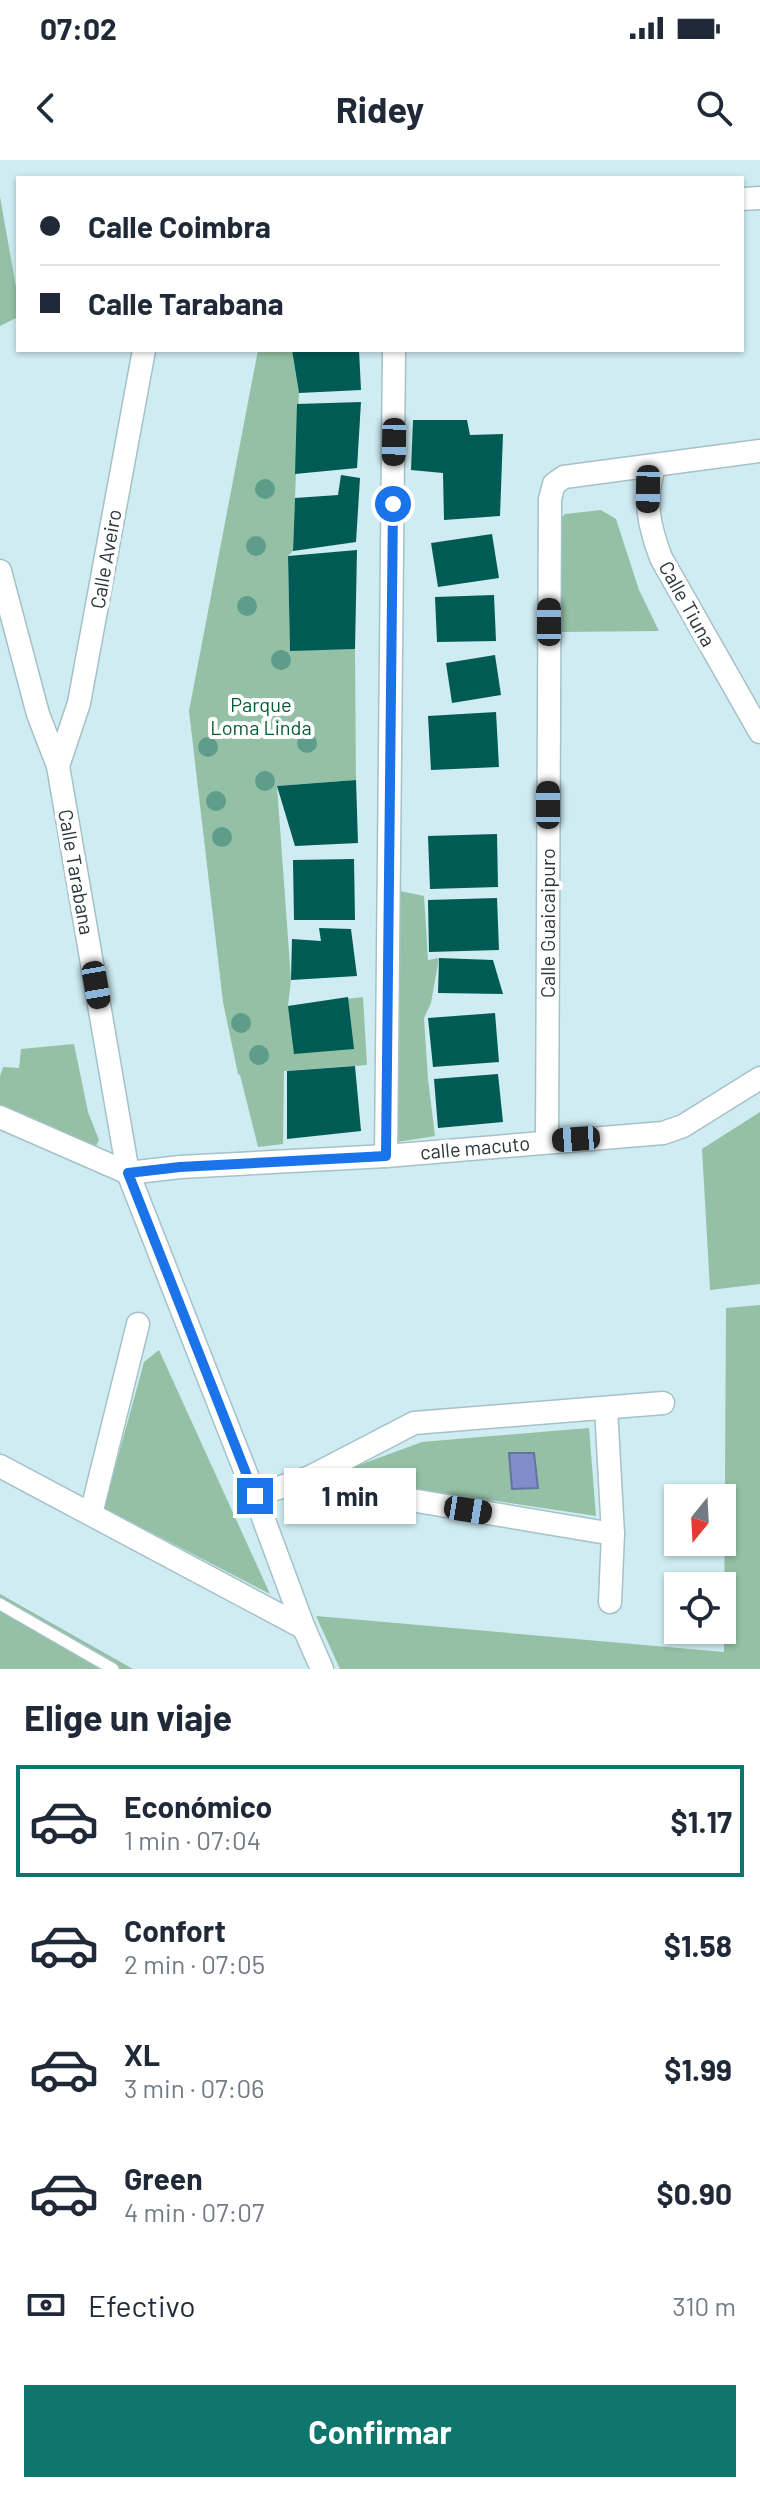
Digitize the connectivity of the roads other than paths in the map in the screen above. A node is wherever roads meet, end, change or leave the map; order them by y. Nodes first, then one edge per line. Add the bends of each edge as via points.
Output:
1 (144, 352) edge
2 (394, 352) edge
3 (760, 451) edge
4 (654, 466) junction
5 (0, 571) edge
6 (760, 732) edge
7 (58, 766) junction
8 (760, 1078) edge
9 (0, 1117) edge
10 (547, 1141) junction
11 (386, 1156) junction
12 (128, 1173) junction
13 (138, 1324) dead end
14 (663, 1403) dead end
15 (606, 1408) junction
16 (0, 1466) edge
17 (310, 1477) junction
18 (255, 1496) junction
19 (91, 1514) junction
20 (613, 1534) junction
21 (610, 1602) dead end
22 (0, 1604) edge
23 (304, 1628) junction
24 (113, 1669) edge
25 (322, 1669) edge

1 - 7 street, Calle Aveiro via 79,703
2 - 11 street
3 - 4 street, Calle Guaicaipuro
4 - 6 street, Calle Tiuna via 647,512 661,558
4 - 10 street, Calle Guaicaipuro via 564,477 554,484 550,499
5 - 7 street, Calle Tarabana via 38,714
7 - 12 street, Calle Tarabana
8 - 10 street, calle macuto via 663,1133
9 - 12 street
10 - 11 street, calle macuto
11 - 12 street, calle macuto
12 - 18 street, Calle Tarabana
13 - 19 street
14 - 15 street
15 - 17 street via 414,1423
15 - 20 street
16 - 19 street
17 - 18 street
17 - 20 street via 322,1485
18 - 23 street, Calle Tarabana
19 - 23 street
20 - 21 street
22 - 24 lane
23 - 25 street, Calle Tarabana

